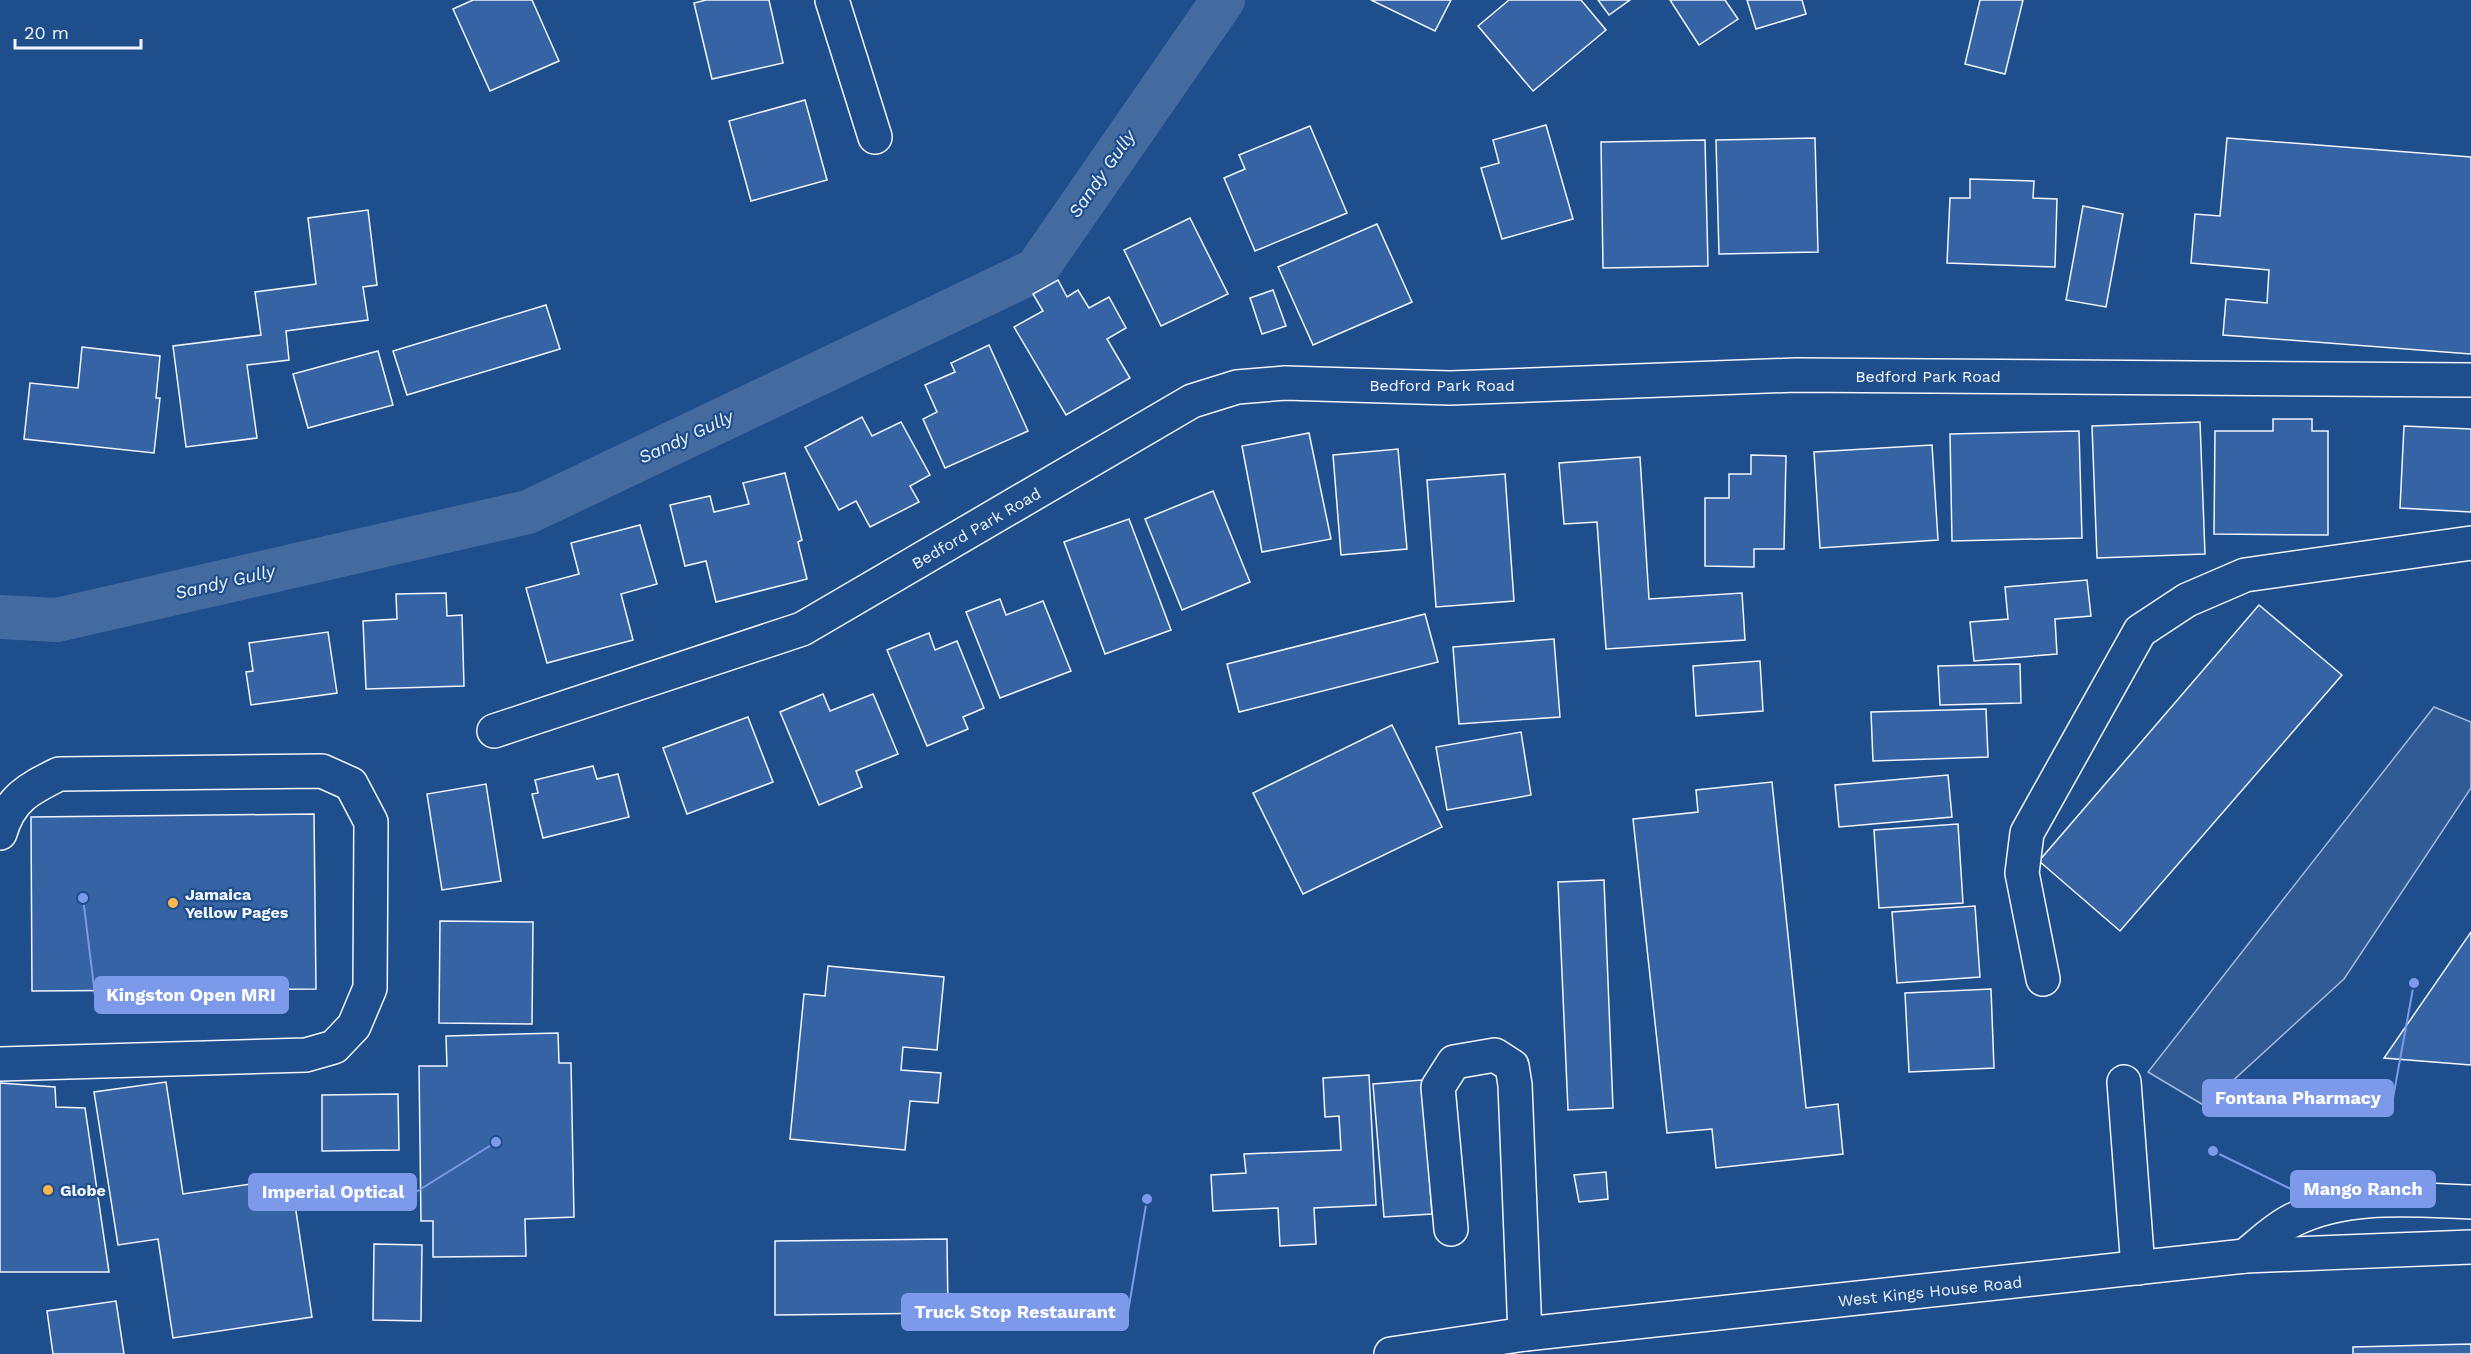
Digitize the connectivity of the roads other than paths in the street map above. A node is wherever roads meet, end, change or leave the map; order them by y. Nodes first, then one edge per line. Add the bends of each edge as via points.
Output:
1 (832, 0) edge
2 (875, 137) dead end
3 (2471, 380) edge
4 (2471, 543) edge
5 (494, 731) dead end
6 (0, 833) edge
7 (2043, 979) dead end
8 (0, 1064) edge
9 (2124, 1082) dead end
10 (2471, 1202) edge
11 (1451, 1229) dead end
12 (2471, 1247) edge
13 (2245, 1256) junction
14 (2138, 1268) junction
15 (1525, 1334) junction
16 (1391, 1354) edge

1 - 2 street
3 - 5 street, Bedford Park Road via 1796,375 1450,388 1285,383 1237,387 1191,401 802,629
4 - 7 street via 2245,575 2187,600 2140,631 2026,833 2022,873
6 - 8 street via 4,817 25,791 59,774 322,771 351,784 371,822 370,988 354,1026 334,1047 306,1055
9 - 14 street
10 - 13 street via 2396,1200 2338,1205 2292,1220
11 - 15 street via 1438,1087 1454,1062 1495,1055 1512,1066 1515,1085
12 - 13 street, West Kings House Road
13 - 14 street, West Kings House Road
14 - 15 street, West Kings House Road
15 - 16 street, West Kings House Road

